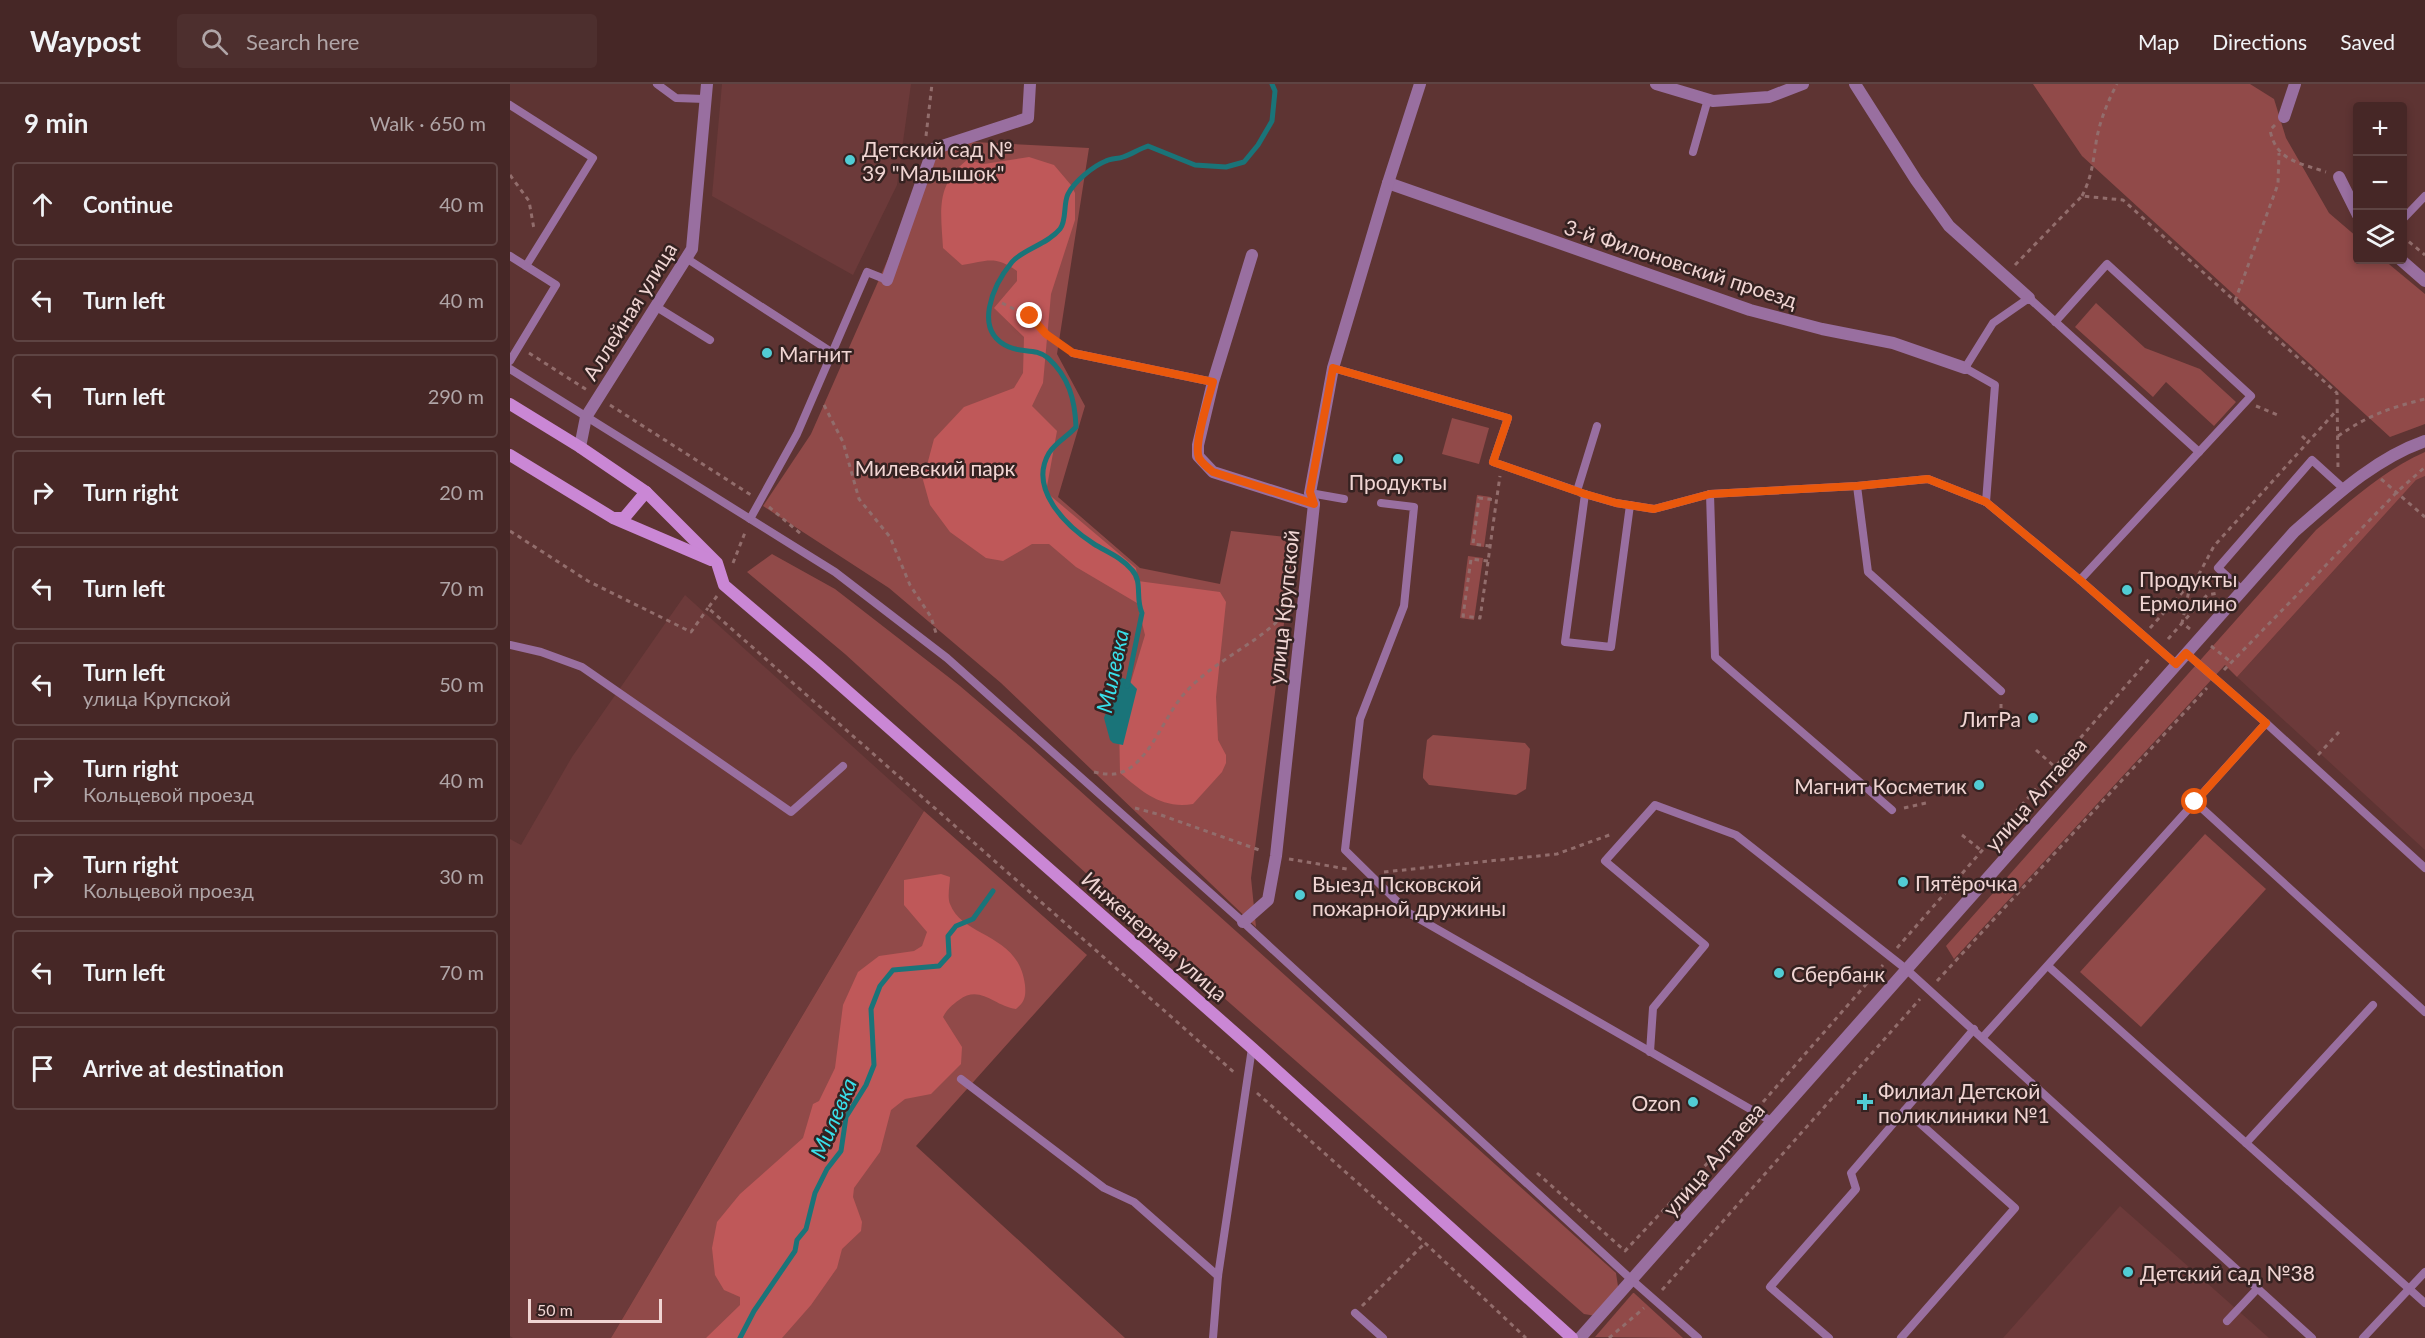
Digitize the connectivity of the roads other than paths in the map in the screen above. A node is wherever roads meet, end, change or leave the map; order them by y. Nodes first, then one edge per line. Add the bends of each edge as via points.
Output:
1 (657, 84) edge
2 (707, 84) edge
3 (1030, 84) edge
4 (1420, 84) edge
5 (1656, 84) edge
6 (1803, 84) edge
7 (1855, 84) edge
8 (2295, 84) edge
9 (705, 99) junction
10 (1708, 99) junction
11 (510, 105) edge
12 (2284, 117) road end
13 (1693, 152) dead end
14 (2339, 177) road end
15 (1388, 183) junction
16 (2425, 196) edge
17 (2356, 210) edge
18 (2407, 216) edge
19 (1252, 255) dead end
20 (510, 256) edge
21 (686, 258) junction
22 (2406, 264) edge
23 (526, 266) junction
24 (887, 280) joint
25 (2425, 281) edge
26 (2029, 298) junction
27 (655, 306) junction
28 (2055, 322) junction
29 (710, 340) dead end
30 (833, 352) junction
31 (1073, 353) road end
32 (510, 361) edge
33 (1333, 368) junction
34 (1965, 368) junction
35 (510, 369) edge
36 (1213, 382) junction
37 (510, 404) edge
38 (586, 417) junction
39 (1597, 426) dead end
40 (2425, 441) edge
41 (580, 447) junction
42 (2199, 452) junction
43 (510, 455) edge
44 (2339, 485) junction
45 (1857, 486) junction
46 (646, 492) junction
47 (1581, 493) junction
48 (1710, 494) junction
49 (1312, 498) junction
50 (1344, 499) dead end
51 (1986, 502) junction
52 (1381, 503) dead end
53 (1630, 505) junction
54 (613, 518) junction
55 (750, 519) junction
56 (717, 563) junction
57 (2080, 580) junction
58 (2239, 587) junction
59 (510, 645) edge
60 (2186, 653) junction
61 (2176, 664) junction
62 (2001, 691) dead end
63 (2266, 723) junction
64 (843, 766) dead end
65 (2195, 802) junction
66 (1892, 810) road end
67 (2425, 868) edge
68 (1243, 922) junction
69 (2048, 966) junction
70 (1906, 969) junction
71 (2373, 1005) dead end
72 (2425, 1012) edge
73 (1974, 1029) junction
74 (1983, 1037) junction
75 (1252, 1048) junction
76 (1650, 1052) junction
77 (960, 1079) dead end
78 (1905, 1110) junction
79 (1771, 1121) junction
80 (2246, 1143) junction
81 (2425, 1272) edge
82 (1218, 1276) junction
83 (1633, 1281) junction
84 (2258, 1288) junction
85 (2409, 1288) junction
86 (2425, 1303) edge
87 (1355, 1313) road end
88 (2227, 1321) dead end
89 (1213, 1338) edge
90 (1383, 1338) edge
91 (1572, 1338) edge
92 (1580, 1338) edge
93 (1698, 1338) edge
94 (1829, 1338) edge
95 (1901, 1338) edge
96 (2312, 1338) edge
97 (2363, 1338) edge

1 - 9 lane via 676,98
2 - 9 street, Аллейная улица
3 - 24 street via 1028,118 933,148
4 - 15 street, улица Крупской
5 - 10 street
6 - 10 street via 1769,97
7 - 26 street via 1949,226
8 - 12 street
9 - 21 street, Аллейная улица via 692,249
10 - 13 lane
11 - 23 lane via 593,158
14 - 17 street
15 - 33 street, улица Крупской
15 - 34 street, 3-й Филоновский проезд via 1750,310 1893,343
16 - 18 lane
19 - 36 street
20 - 23 lane
21 - 27 street, Аллейная улица
21 - 30 lane
22 - 25 street
23 - 32 lane via 556,285
24 - 30 lane via 867,272
26 - 28 lane
26 - 34 lane via 1993,323
27 - 29 lane
27 - 38 street, Аллейная улица
28 - 42 lane
28 - 42 lane via 2107,264 2252,396
30 - 55 lane via 797,434
31 - 36 lane
33 - 47 lane via 1508,418 1493,462
33 - 49 street, улица Крупской
34 - 51 lane via 1995,385
35 - 38 lane
36 - 49 street via 1198,446 1198,456 1204,464 1213,472
37 - 41 main road
38 - 41 street, Аллейная улица
38 - 55 lane
39 - 47 lane
40 - 44 street, улица Алтаева
41 - 46 main road
42 - 57 lane
43 - 54 main road
44 - 58 street, улица Алтаева
44 - 58 lane via 2312,460 2218,568
45 - 48 lane
45 - 51 lane via 1928,479
45 - 62 lane via 1868,572
46 - 54 main road via 624,518
46 - 56 main road
47 - 53 lane
47 - 53 lane via 1565,642 1611,647
48 - 53 lane via 1654,509
48 - 66 lane via 1715,657
49 - 50 lane
49 - 68 street, улица Крупской via 1276,856 1268,900
51 - 57 lane
52 - 76 lane via 1414,507 1404,606 1360,719 1345,850 1409,914
54 - 56 main road
55 - 68 lane via 835,572 947,658
56 - 75 main road, Инженерная улица via 724,585
57 - 61 lane
58 - 60 street, улица Алтаева
59 - 64 lane via 582,667 791,813
60 - 61 street, улица Алтаева
60 - 63 lane
61 - 70 street, улица Алтаева
63 - 65 lane
63 - 67 lane
65 - 69 lane
65 - 72 lane
68 - 83 lane
69 - 74 lane
69 - 80 lane
70 - 73 lane
70 - 76 lane via 1736,835 1655,805 1605,861 1705,945 1653,1008
70 - 79 street, улица Алтаева
71 - 80 lane
73 - 74 lane
73 - 78 lane
74 - 84 lane
75 - 82 lane
75 - 91 main road, Инженерная улица
76 - 79 lane
77 - 82 lane via 1104,1188 1134,1202
78 - 94 lane via 1851,1173 1856,1189 1770,1287
78 - 95 lane via 2015,1208
79 - 83 street, улица Алтаева
80 - 85 lane
81 - 85 lane
82 - 89 lane
83 - 92 street, улица Алтаева
83 - 93 lane
84 - 88 lane
84 - 96 lane
85 - 86 lane
85 - 97 lane
87 - 90 lane

